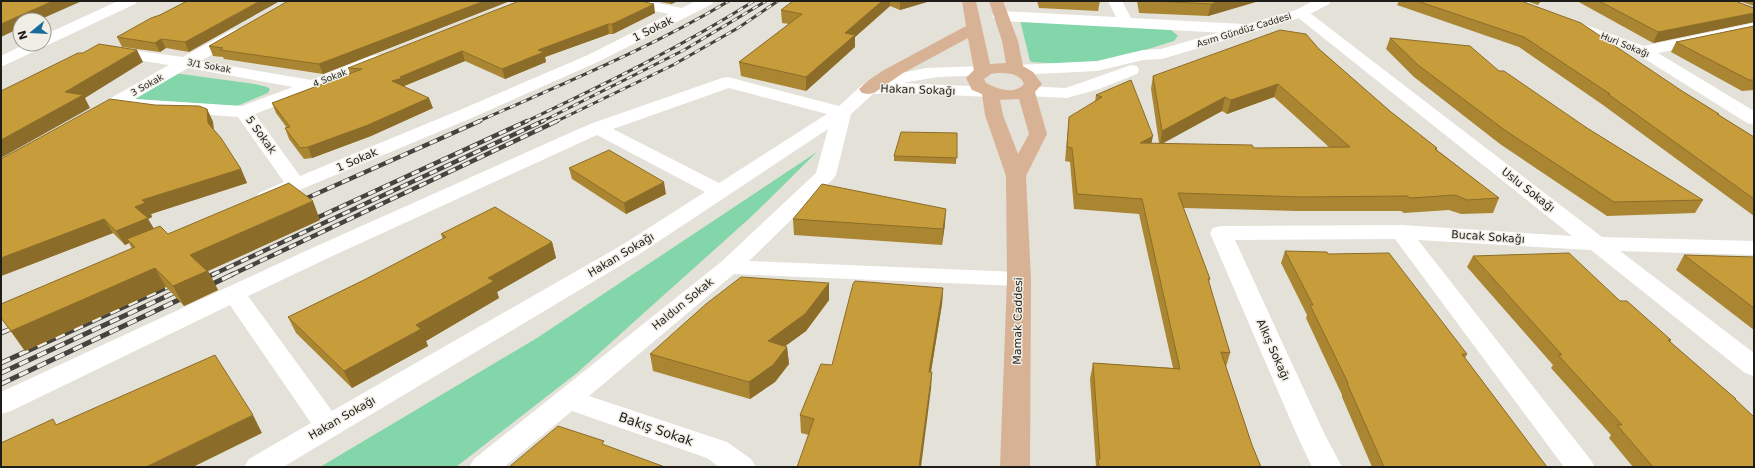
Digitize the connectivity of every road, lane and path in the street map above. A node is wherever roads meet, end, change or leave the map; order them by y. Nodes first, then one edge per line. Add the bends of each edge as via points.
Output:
1 (113, 1) edge
2 (130, 1) edge
3 (624, 1) edge
4 (707, 1) edge
5 (969, 1) edge
6 (996, 1) edge
7 (1115, 1) edge
8 (1324, 1) edge
9 (685, 13) junction
10 (1301, 13) junction
11 (1000, 16) junction
12 (1558, 19) edge
13 (1126, 22) junction
14 (52, 28) edge
15 (247, 28) edge
16 (974, 28) junction
17 (1754, 28) edge
18 (1244, 29) junction
19 (52, 37) edge
20 (12, 47) edge
21 (104, 51) edge
22 (1643, 51) junction
23 (1, 52) edge
24 (22, 52) edge
25 (393, 53) edge
26 (1162, 54) junction
27 (1, 62) edge
28 (187, 63) junction
29 (1015, 70) junction
30 (983, 71) junction
31 (312, 85) junction
32 (868, 89) junction
33 (1026, 91) junction
34 (990, 92) junction
35 (115, 102) junction
36 (244, 112) junction
37 (842, 112) junction
38 (1750, 115) edge
39 (82, 122) edge
40 (597, 128) junction
41 (1016, 176) junction
42 (296, 185) junction
43 (720, 192) junction
44 (253, 203) edge
45 (1401, 232) junction
46 (1221, 233) joint
47 (1598, 244) junction
48 (1754, 248) edge
49 (729, 267) junction
50 (1020, 278) junction
51 (234, 294) junction
52 (1754, 367) edge
53 (568, 399) junction
54 (1, 404) edge
55 (328, 427) junction
56 (259, 467) edge
57 (484, 467) edge
58 (741, 467) edge
59 (1015, 467) edge
60 (1327, 467) edge
61 (1580, 467) edge

1 - 14 street
2 - 19 street
3 - 9 street
4 - 9 street, 1 Sokak
5 - 16 main road
6 - 11 main road
7 - 13 street
8 - 10 street, Asım Gündüz Caddesi
9 - 42 street, 1 Sokak via 594,58
10 - 18 street, Asım Gündüz Caddesi
10 - 47 street, Uslu Sokağı
11 - 13 street
11 - 29 main road via 1010,41
12 - 22 street, Huri Sokağı
13 - 18 street
15 - 28 street, 3 Sokak
16 - 30 main road
16 - 32 main road via 882,76
17 - 22 street
18 - 26 street, Asım Gündüz Caddesi
20 - 23 street
21 - 28 street, 3/1 Sokak
22 - 38 street, Huri Sokağı
24 - 27 street
25 - 31 street, 4 Sokak
26 - 29 street, Asım Gündüz Caddesi via 1143,55 1097,66
26 - 33 street, Asım Gündüz Caddesi via 1155,61 1093,85 1067,92
28 - 31 street, 3/1 Sokak
28 - 35 street, 3 Sokak
29 - 30 main road via 997,68
29 - 33 main road, Mamak Caddesi via 1032,80 1030,88
30 - 32 street via 948,71 905,76
30 - 34 main road via 976,78 976,82 978,86
31 - 36 street, 4 Sokak
32 - 34 street, Hakan Sokağı
32 - 37 street, Hakan Sokağı
33 - 34 main road via 1011,94
33 - 41 main road, Mamak Caddesi via 1038,134
34 - 41 main road, Mamak Caddesi via 994,114
35 - 36 street, 5 Sokak
35 - 39 street, 3 Sokak
36 - 42 street, 5 Sokak
37 - 40 street via 728,82
37 - 43 street, Hakan Sokağı
37 - 49 street, Haldun Sokak via 826,175
40 - 43 street
40 - 51 street
41 - 50 main road, Mamak Caddesi
42 - 44 street, 1 Sokak
43 - 55 street, Hakan Sokağı via 630,250
45 - 46 street, Bucak Sokağı
45 - 47 street, Bucak Sokağı
45 - 61 street
46 - 60 street, Alkış Sokağı
47 - 48 street, Bucak Sokağı
47 - 52 street, Uslu Sokağı
49 - 50 street
49 - 53 street, Haldun Sokak
50 - 59 main road, Mamak Caddesi
51 - 54 street
51 - 55 street
53 - 57 street, Haldun Sokak
53 - 58 street, Bakış Sokak via 717,450
55 - 56 street, Hakan Sokağı

